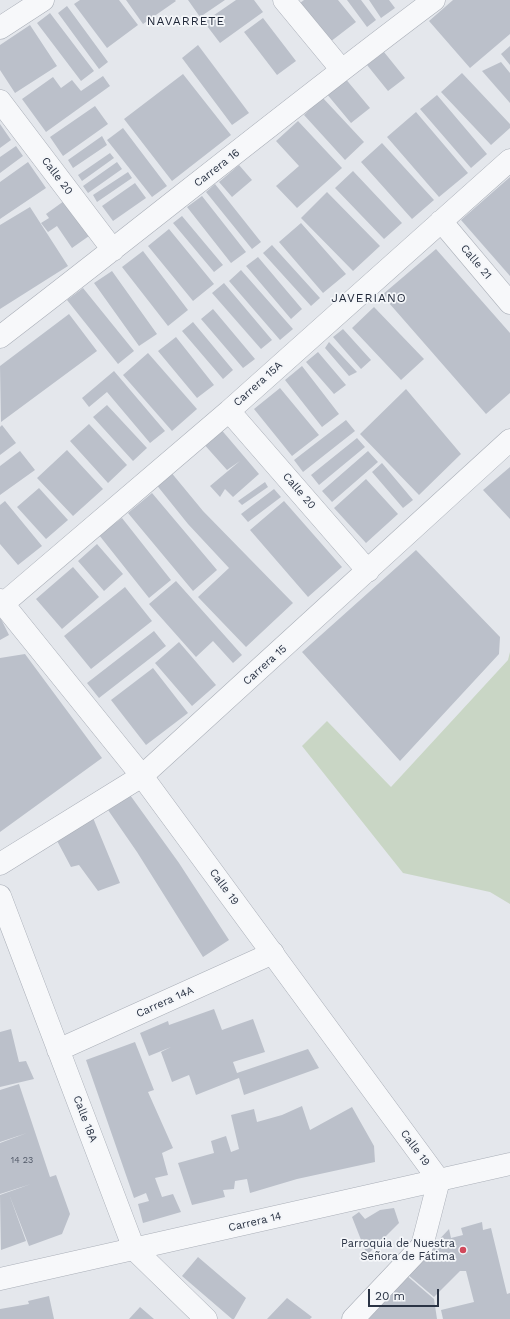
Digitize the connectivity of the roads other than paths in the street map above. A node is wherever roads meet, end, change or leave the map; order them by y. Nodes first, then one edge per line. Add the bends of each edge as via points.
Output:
1 (43, 0) edge
2 (284, 0) edge
3 (434, 0) edge
4 (0, 28) edge
5 (341, 69) junction
6 (0, 101) edge
7 (510, 160) edge
8 (441, 221) junction
9 (113, 250) junction
10 (510, 303) edge
11 (0, 337) edge
12 (229, 410) junction
13 (510, 440) edge
14 (368, 571) junction
15 (2, 602) edge
16 (142, 776) junction
17 (0, 864) edge
18 (0, 896) edge
19 (273, 953) junction
20 (58, 1050) junction
21 (510, 1164) edge
22 (439, 1180) junction
23 (134, 1249) junction
24 (0, 1279) edge
25 (206, 1319) edge
26 (353, 1319) edge

1 - 4 street
2 - 5 street
3 - 5 street, Carrera 16
5 - 9 street, Carrera 16
6 - 9 street, Calle 20
7 - 8 street, Carrera 15A
8 - 10 street, Calle 21
8 - 12 street, Carrera 15A
9 - 11 street, Carrera 16
12 - 14 street, Calle 20
12 - 15 street, Carrera 15A
13 - 14 street, Carrera 15
14 - 16 street, Carrera 15
15 - 16 street, Calle 19
16 - 17 street, Carrera 15
16 - 19 street, Calle 19
18 - 20 street, Calle 18A
19 - 20 street, Carrera 14A
19 - 22 street, Calle 19
20 - 23 street, Calle 18A
21 - 22 street, Carrera 14
22 - 23 street, Carrera 14
22 - 26 street via 422,1246
23 - 24 street, Carrera 14
23 - 25 street, Calle 18A

